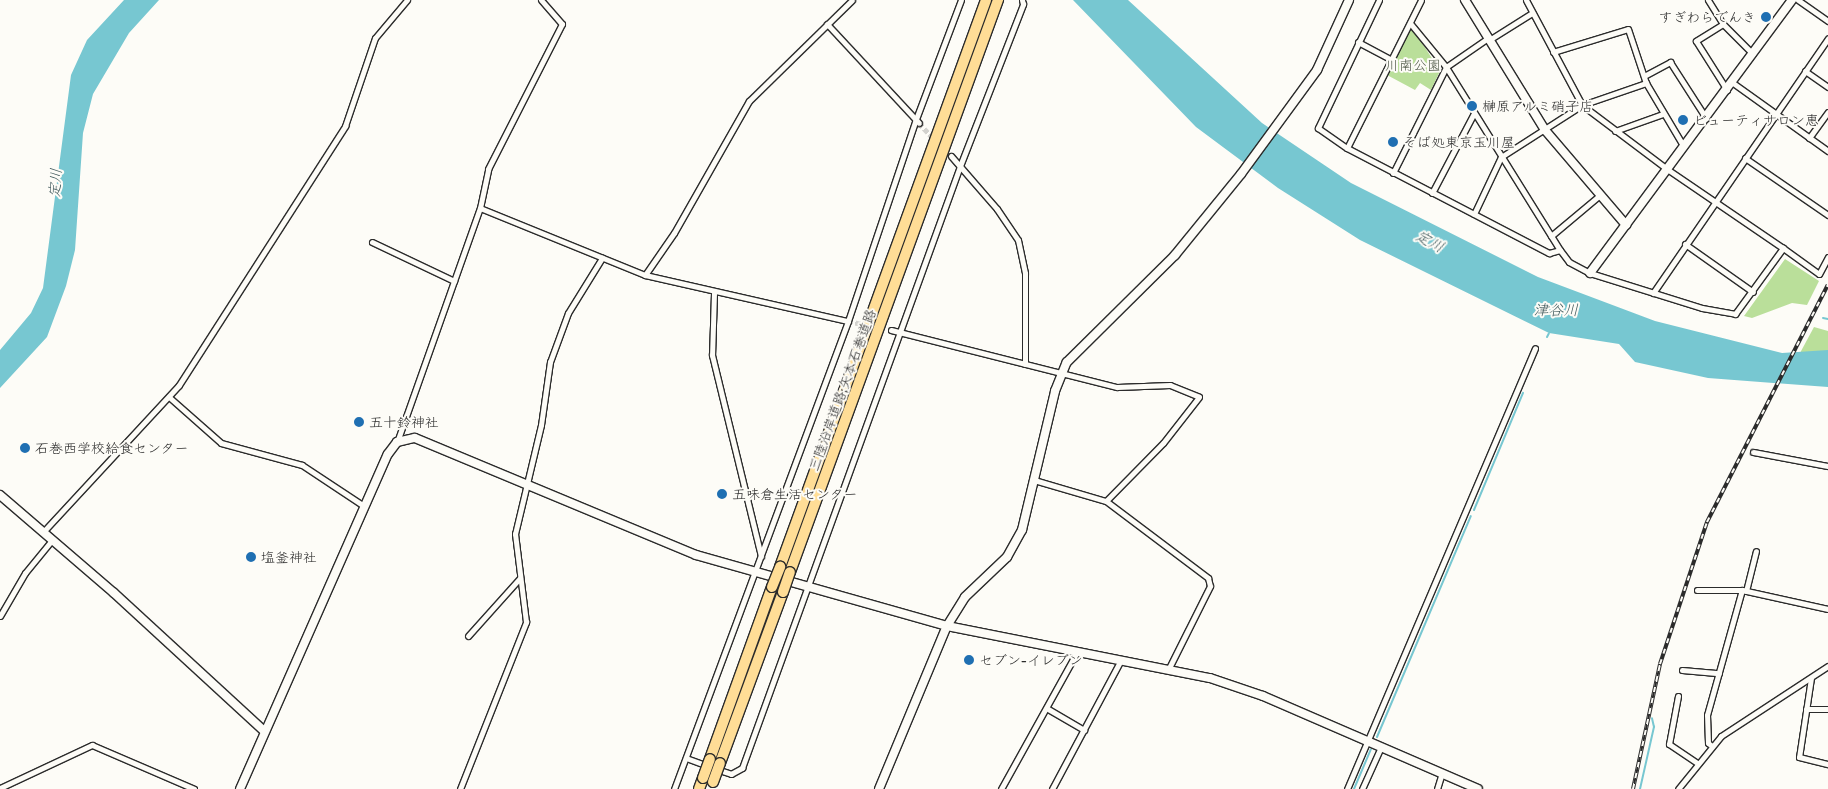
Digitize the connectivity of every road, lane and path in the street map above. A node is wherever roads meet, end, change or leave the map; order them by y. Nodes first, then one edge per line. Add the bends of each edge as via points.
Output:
1 (407, 0) edge
2 (541, 0) edge
3 (852, 0) edge
4 (961, 0) edge
5 (986, 0) edge
6 (998, 0) edge
7 (1022, 0) edge
8 (1349, 0) edge
9 (1379, 0) edge
10 (1421, 0) edge
11 (1464, 0) edge
12 (1526, 0) edge
13 (1708, 0) edge
14 (1792, 0) edge
15 (1798, 0) edge
16 (1532, 13) junction
17 (1828, 22) edge
18 (1410, 23) junction
19 (827, 24) junction
20 (1723, 24) junction
21 (1828, 38) edge
22 (1489, 39) junction
23 (1358, 42) junction
24 (1553, 52) junction
25 (1753, 54) junction
26 (1390, 59) junction
27 (1446, 68) junction
28 (1805, 71) junction
29 (1644, 76) junction
30 (1646, 83) junction
31 (1733, 83) junction
32 (1828, 87) edge
33 (1727, 91) junction
34 (1582, 105) junction
35 (1828, 112) edge
36 (1474, 113) junction
37 (1663, 114) junction
38 (1775, 114) junction
39 (1706, 118) junction
40 (918, 121) junction
41 (1545, 130) junction
42 (1615, 130) junction
43 (1809, 138) junction
44 (1684, 147) junction
45 (1347, 148) junction
46 (1828, 151) edge
47 (951, 156) dead end
48 (1501, 157) junction
49 (1745, 158) junction
50 (960, 166) junction
51 (1667, 169) junction
52 (1393, 173) junction
53 (1432, 194) junction
54 (1600, 195) junction
55 (1715, 201) junction
56 (480, 208) junction
57 (1474, 214) junction
58 (1828, 214) edge
59 (1626, 225) junction
60 (1551, 236) junction
61 (372, 242) dead end
62 (1685, 244) junction
63 (1783, 248) junction
64 (1560, 250) junction
65 (1828, 257) edge
66 (602, 258) junction
67 (1590, 273) junction
68 (645, 275) junction
69 (454, 281) junction
70 (1753, 292) junction
71 (714, 293) junction
72 (1653, 293) junction
73 (848, 321) junction
74 (891, 330) dead end
75 (901, 333) junction
76 (1535, 348) dead end
77 (1025, 364) junction
78 (1061, 374) junction
79 (169, 397) junction
80 (397, 442) junction
81 (1752, 452) dead end
82 (1828, 466) edge
83 (1034, 480) junction
84 (529, 482) junction
85 (0, 495) edge
86 (1106, 501) junction
87 (364, 506) junction
88 (43, 532) junction
89 (52, 540) junction
90 (1756, 551) dead end
91 (761, 556) junction
92 (755, 573) junction
93 (520, 578) junction
94 (807, 588) junction
95 (1697, 590) dead end
96 (1744, 590) junction
97 (1828, 609) edge
98 (0, 616) edge
99 (947, 626) junction
100 (468, 636) dead end
101 (1077, 652) junction
102 (1121, 660) junction
103 (1828, 666) edge
104 (1168, 670) junction
105 (1682, 670) dead end
106 (1719, 673) junction
107 (1811, 678) junction
108 (1678, 696) dead end
109 (1048, 709) junction
110 (1806, 709) junction
111 (1828, 709) edge
112 (1084, 730) junction
113 (264, 731) junction
114 (1368, 741) junction
115 (1712, 746) junction
116 (1381, 747) junction
117 (686, 758) junction
118 (1698, 763) junction
119 (1828, 764) edge
120 (1442, 773) junction
121 (712, 786) edge
122 (0, 788) edge
123 (194, 789) edge
124 (240, 789) edge
125 (460, 789) edge
126 (674, 789) edge
127 (699, 789) edge
128 (879, 789) edge
129 (1001, 789) edge
130 (1052, 789) edge
131 (1347, 789) edge
132 (1362, 789) edge
133 (1436, 789) edge
134 (1478, 789) edge
135 (1678, 789) edge

1 - 79 street via 375,38 345,126
2 - 56 street via 562,24 488,168
3 - 19 street
4 - 40 street
5 - 127 highway, 三陸沿岸道路;矢本石巻道路, bridge
6 - 121 highway, 三陸沿岸道路;矢本石巻道路, bridge
7 - 50 street
8 - 78 street via 1317,70 1241,174 1175,255 1080,346
9 - 23 street
10 - 18 street
11 - 22 street
12 - 16 street
13 - 20 street
14 - 25 street
15 - 17 street
16 - 22 street
16 - 24 street
18 - 26 street
18 - 27 street
19 - 40 street
19 - 68 street via 749,101 674,234
20 - 25 street
20 - 33 street via 1696,41
21 - 28 street
22 - 27 street
22 - 41 street
23 - 26 street
23 - 45 street via 1318,128
24 - 29 street via 1628,29
24 - 34 street
25 - 31 street
26 - 45 street
27 - 36 street
27 - 52 street
28 - 32 street
28 - 38 street
29 - 30 street
29 - 39 street via 1670,62
30 - 34 street
30 - 37 street
31 - 33 street
31 - 38 street
33 - 39 street
34 - 41 street
34 - 42 street
35 - 43 street
36 - 48 street
36 - 53 street
37 - 42 street
37 - 44 street
38 - 43 street
38 - 49 street
39 - 44 street
40 - 73 street
41 - 48 street
41 - 54 street
42 - 51 street
43 - 46 street
44 - 51 street
45 - 52 street
47 - 50 street
48 - 57 street
48 - 60 street
49 - 55 street
49 - 58 street
50 - 75 street
50 - 77 street via 997,209 1018,240 1025,273
51 - 55 street
51 - 59 street
52 - 53 street
53 - 57 street
54 - 59 street
54 - 60 street
55 - 62 street
55 - 63 street
56 - 66 street
56 - 69 street
57 - 64 street via 1549,253
59 - 67 street
60 - 64 street
61 - 69 street
62 - 70 street
62 - 72 street
63 - 65 street via 1819,274
63 - 70 street
64 - 67 street via 1570,262
66 - 68 street
66 - 84 street via 575,299 558,334
67 - 72 street
68 - 71 street
69 - 80 street
70 - 72 street via 1735,314
71 - 73 street via 776,303
71 - 91 street via 712,355
73 - 91 street
74 - 75 street
75 - 77 street
75 - 94 street
76 - 114 street
77 - 78 street
78 - 83 street
78 - 86 street via 1117,387 1170,385 1199,397 1162,443
79 - 87 street via 221,443 302,465
79 - 88 street
80 - 84 street via 406,438 424,439
80 - 87 street
81 - 82 street
83 - 86 street
83 - 99 street via 1026,518 1012,549 965,597
84 - 92 street via 696,555
84 - 93 street via 515,534
85 - 88 street
86 - 104 street via 1210,582
87 - 113 street
88 - 89 street
89 - 98 street via 25,573
89 - 113 street
90 - 96 street
91 - 92 street
92 - 94 street
92 - 117 street
93 - 100 street
93 - 125 street via 526,622
94 - 99 street
94 - 117 street via 742,768 731,774
95 - 96 street
96 - 97 street
96 - 106 street
99 - 101 street
99 - 128 street
101 - 102 street
101 - 109 street
102 - 104 street
102 - 112 street
103 - 107 street
104 - 114 street via 1237,686
105 - 106 street
106 - 115 street via 1707,715 1708,742
107 - 110 street
107 - 115 street
108 - 118 street via 1669,744
109 - 112 street
109 - 129 street
110 - 111 street
110 - 119 street via 1799,757
112 - 130 street
113 - 124 street
114 - 116 street
114 - 131 street
115 - 118 street
116 - 120 street
116 - 132 street
117 - 126 street
118 - 135 street
120 - 133 street
120 - 134 street
122 - 123 street via 92,745

